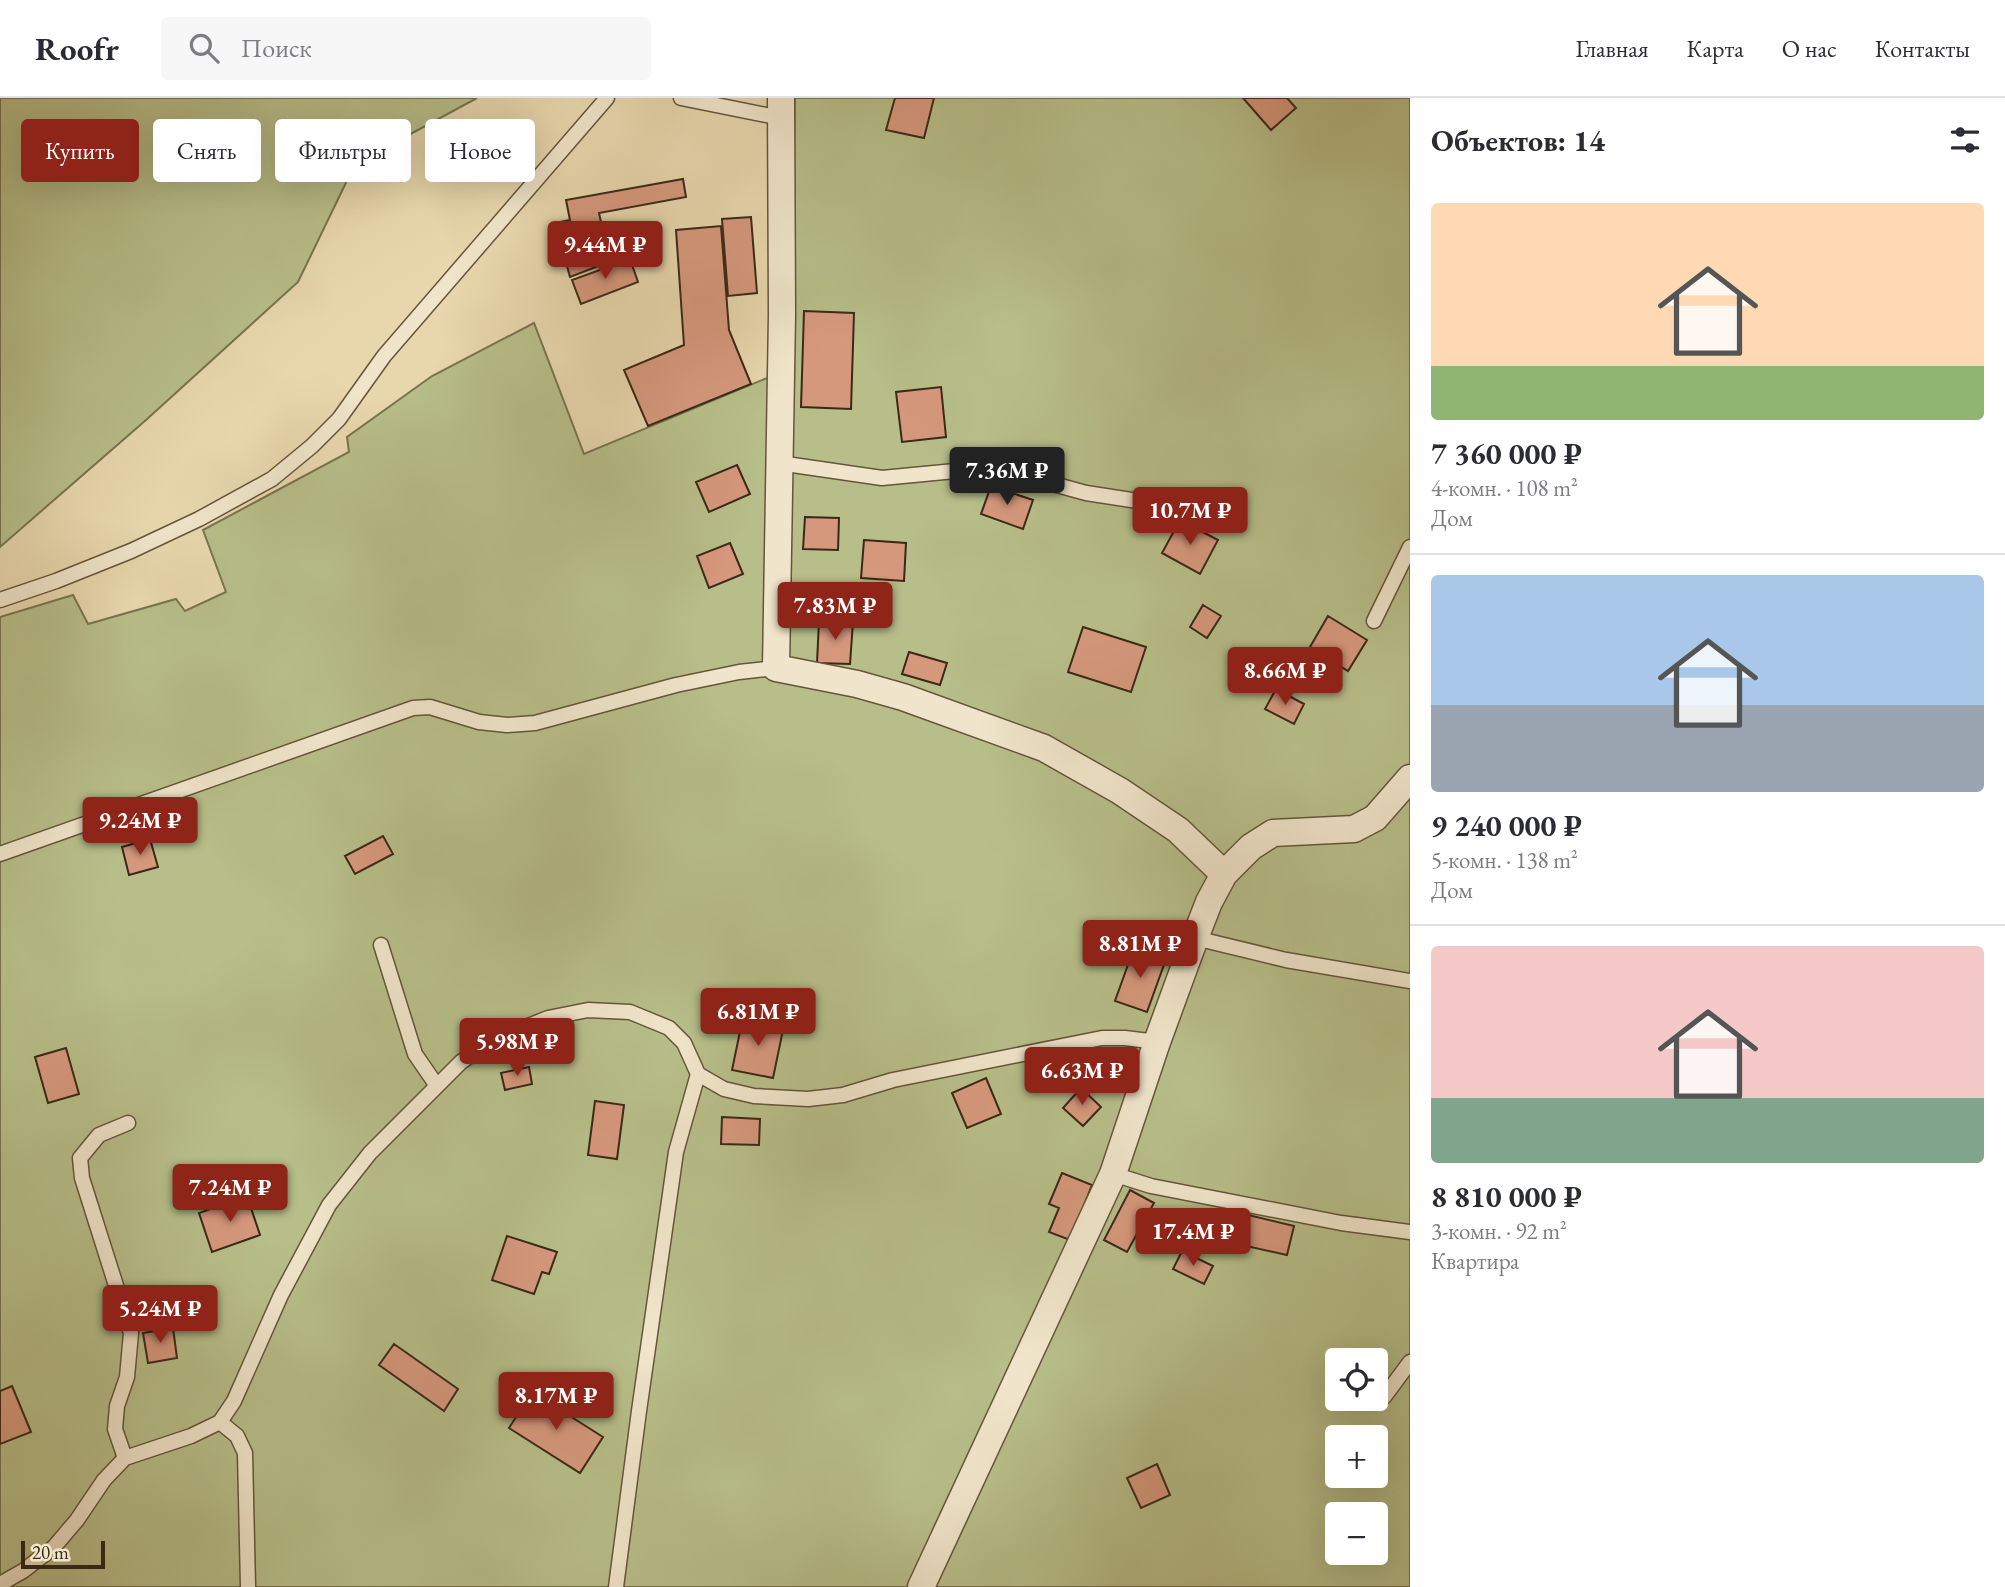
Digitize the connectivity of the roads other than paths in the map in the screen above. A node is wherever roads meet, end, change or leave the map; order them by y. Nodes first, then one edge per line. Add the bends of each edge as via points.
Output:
1 (607, 98) edge
2 (681, 98) edge
3 (781, 108) edge
4 (779, 463) junction
5 (1170, 506) dead end
6 (1410, 547) edge
7 (0, 600) edge
8 (1374, 621) dead end
9 (776, 668) junction
10 (1410, 778) edge
11 (0, 854) edge
12 (1224, 874) junction
13 (1195, 938) junction
14 (381, 945) dead end
15 (1410, 981) edge
16 (1157, 1042) junction
17 (698, 1074) junction
18 (437, 1086) junction
19 (128, 1123) dead end
20 (1113, 1174) junction
21 (1410, 1232) edge
22 (1410, 1362) edge
23 (1388, 1392) edge
24 (220, 1422) junction
25 (125, 1458) junction
26 (0, 1584) edge
27 (248, 1587) edge
28 (616, 1587) edge
29 (921, 1587) edge

1 - 7 lane via 392,345 339,419 312,446 272,479 199,519 131,551
2 - 3 lane
3 - 4 street
4 - 5 lane via 881,478 986,468 1086,494
4 - 9 street
6 - 8 lane
9 - 11 lane via 676,685 535,723 479,722 430,707 413,708
9 - 12 street via 903,697 1044,748 1178,830
10 - 12 street via 1375,818 1354,829 1273,833
12 - 13 street
13 - 15 lane via 1286,960
13 - 16 street
14 - 18 lane via 415,1054
16 - 17 lane via 1102,1038 808,1099 754,1096 724,1089
16 - 20 street
17 - 18 lane via 684,1044 669,1028 630,1012 588,1010 548,1018 489,1042
17 - 28 lane via 676,1152
18 - 24 lane via 370,1153 329,1205
19 - 25 lane via 99,1135 80,1158 82,1178 131,1333 115,1429
20 - 21 lane via 1205,1197
20 - 29 street
22 - 23 lane
24 - 25 lane
24 - 27 lane via 237,1436 245,1452
25 - 26 lane via 54,1547

